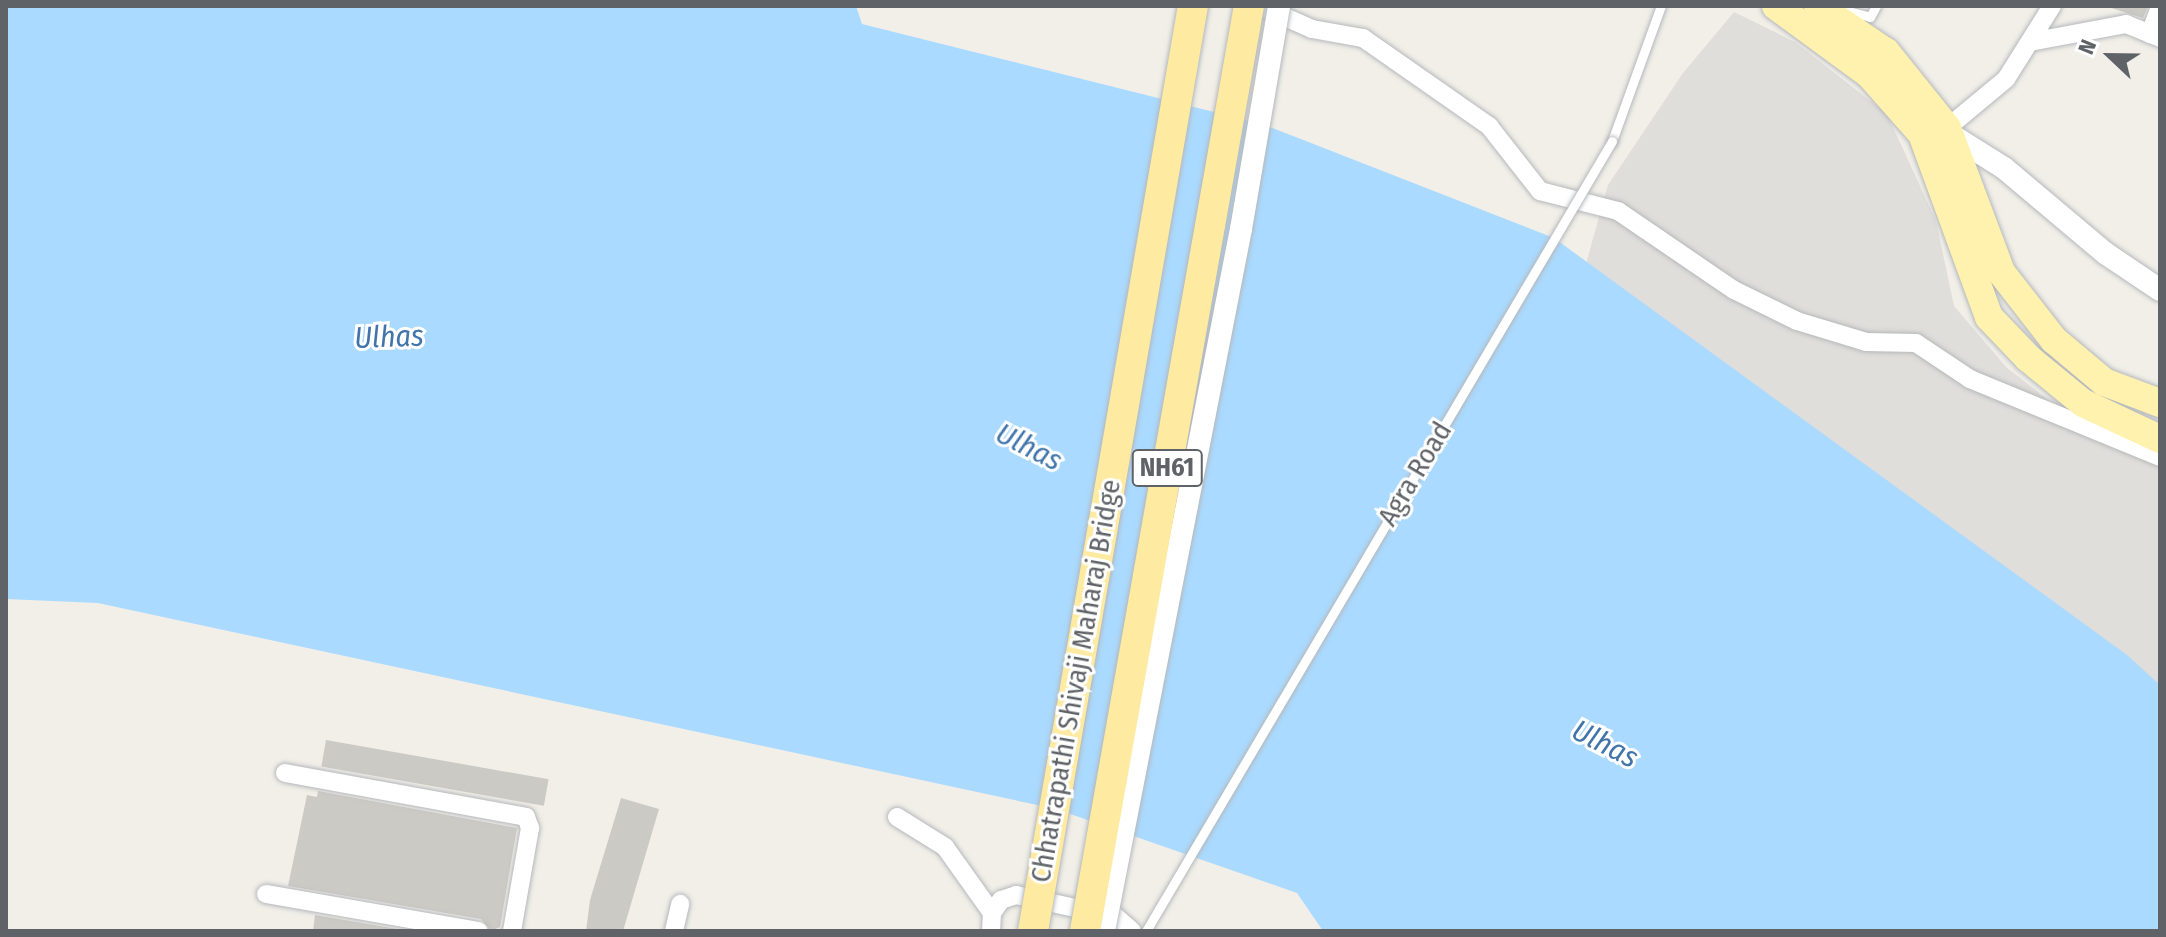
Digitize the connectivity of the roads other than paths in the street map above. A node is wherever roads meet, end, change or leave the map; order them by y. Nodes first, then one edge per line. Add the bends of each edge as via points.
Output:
1 (1193, 6) edge
2 (1249, 6) edge
3 (1260, 6) edge
4 (1279, 6) edge
5 (1661, 6) edge
6 (1776, 6) edge
7 (1818, 6) edge
8 (1837, 6) edge
9 (1876, 6) edge
10 (2052, 6) edge
11 (2160, 7) edge
12 (2155, 36) edge
13 (2030, 42) junction
14 (1934, 131) junction
15 (1951, 176) junction
16 (2160, 290) edge
17 (2051, 327) dead end
18 (2160, 394) edge
19 (2160, 403) edge
20 (2160, 439) edge
21 (2160, 457) edge
22 (285, 773) dead end
23 (897, 817) dead end
24 (266, 894) dead end
25 (680, 904) dead end
26 (991, 922) edge
27 (479, 931) edge
28 (512, 931) edge
29 (674, 931) edge
30 (1033, 931) edge
31 (1085, 931) edge
32 (1104, 931) edge
33 (1132, 931) edge
34 (1146, 931) edge

1 - 30 highway, Chhatrapathi Shivaji Maharaj Bridge / NH61, bridge
2 - 31 highway, Chhatrapathi Shivaji Maharaj Bridge / NH61, bridge
3 - 21 street via 1312,29 1363,38 1489,126 1540,191 1618,211 1734,290 1797,321 1866,342 1916,343 1970,379
4 - 32 street, bridge via 1218,352
5 - 34 lane, Agra Road, bridge via 1612,141
6 - 14 main road via 1869,74
7 - 14 main road via 1886,52
8 - 9 lane via 1862,18 1870,17
10 - 13 street
11 - 12 street
12 - 13 street via 2126,24
13 - 14 street via 2006,79
14 - 15 main road
14 - 16 street
15 - 19 main road via 2001,272 2054,340 2104,382
15 - 20 main road via 1989,317 2083,403
17 - 18 street via 2098,367
22 - 28 street via 526,817 530,828
23 - 26 street via 945,847
24 - 27 street
25 - 29 street
26 - 33 street via 1001,900 1016,895 1116,917

